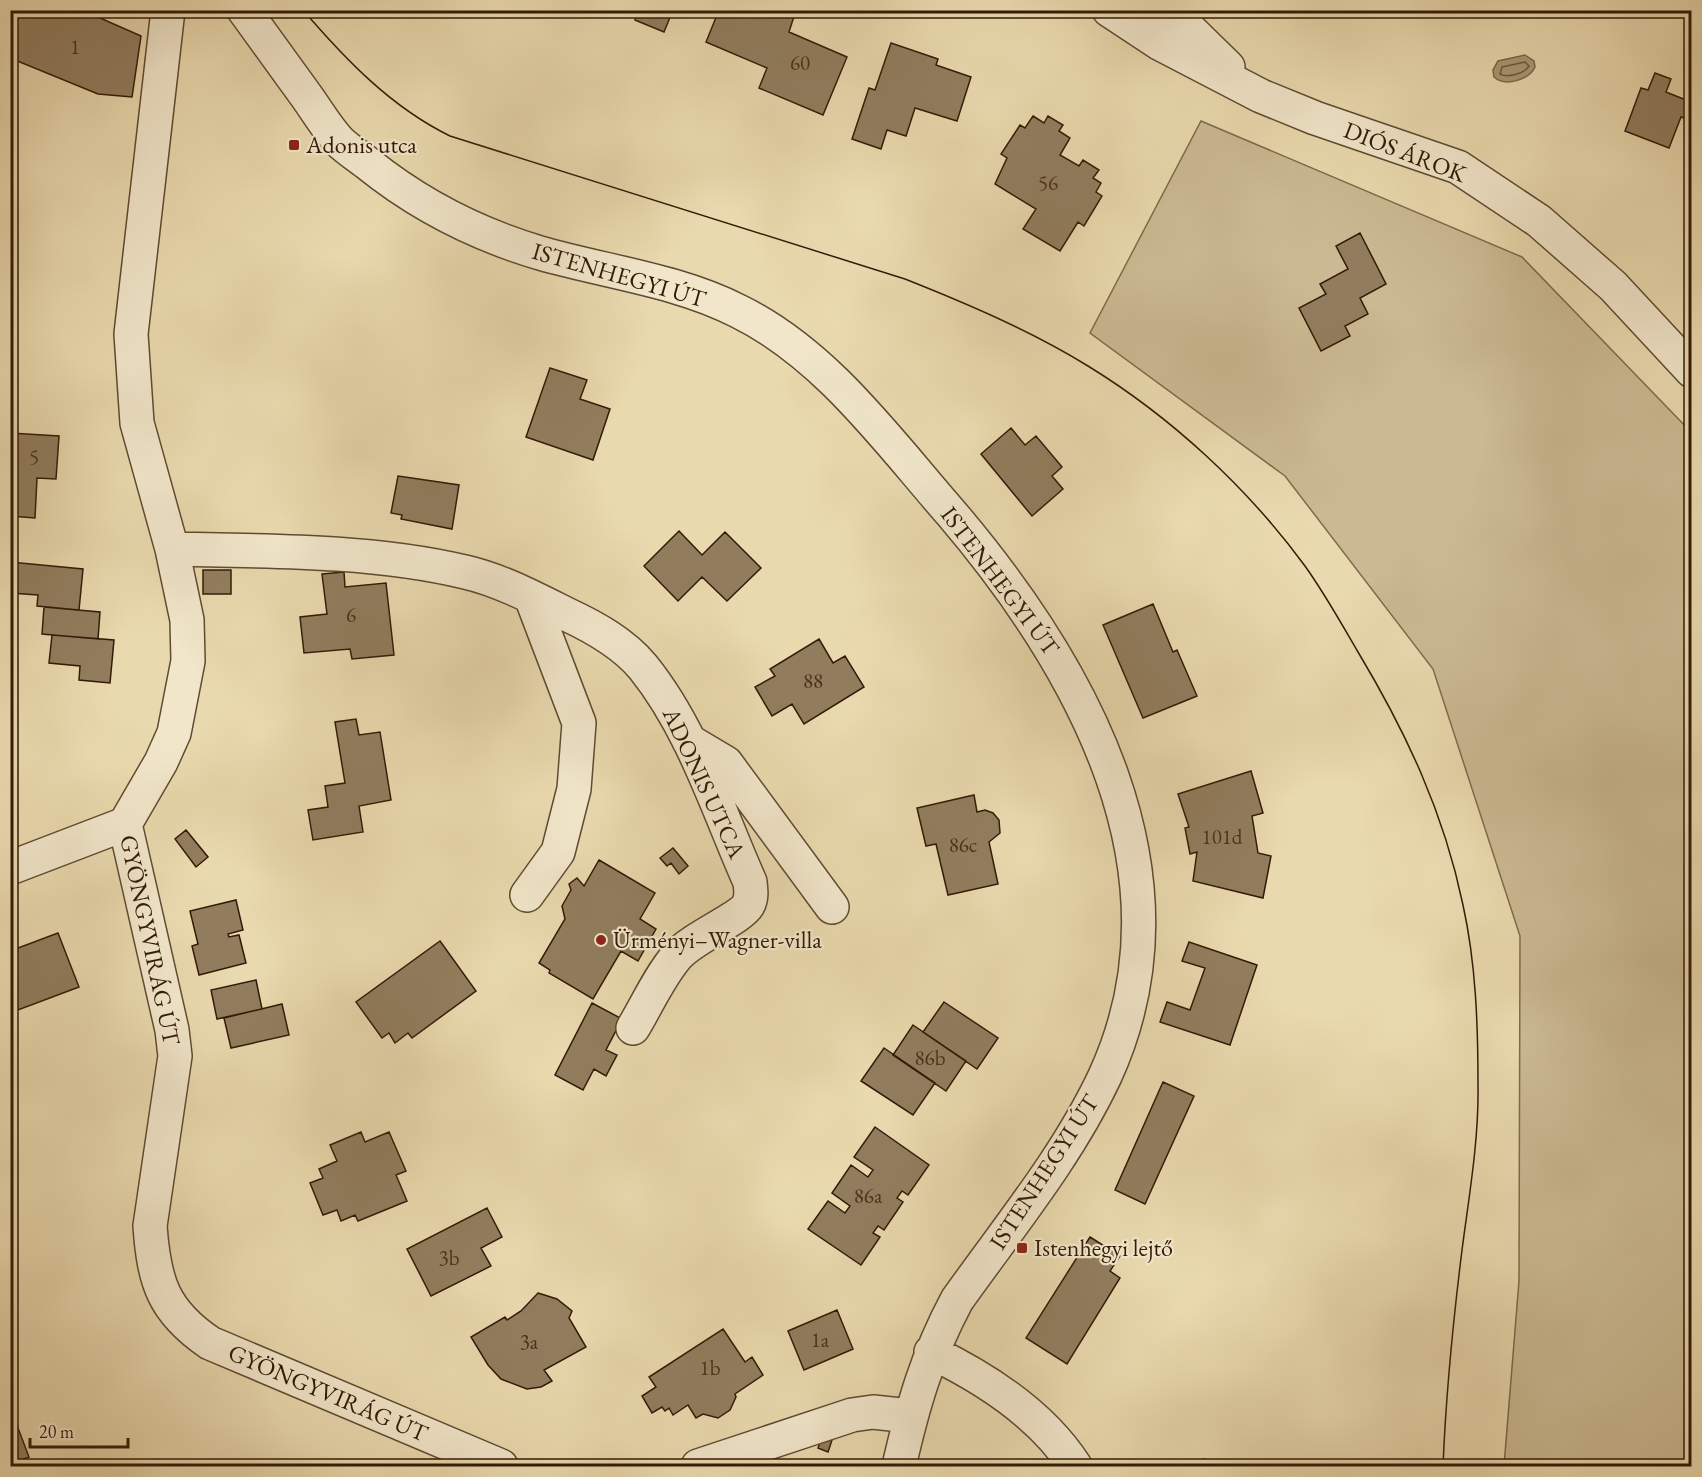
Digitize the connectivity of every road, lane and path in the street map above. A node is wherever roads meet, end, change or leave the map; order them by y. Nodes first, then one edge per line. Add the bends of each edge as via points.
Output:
1 (168, 10) edge
2 (244, 10) edge
3 (1109, 10) edge
4 (1163, 10) edge
5 (1261, 96) junction
6 (1692, 371) edge
7 (172, 549) junction
8 (531, 597) junction
9 (689, 741) junction
10 (125, 824) junction
11 (10, 868) edge
12 (527, 895) dead end
13 (832, 907) dead end
14 (633, 1028) dead end
15 (931, 1352) junction
16 (910, 1416) junction
17 (501, 1467) edge
18 (698, 1467) edge
19 (899, 1467) edge
20 (1075, 1467) edge

1 - 7 street via 131,334 137,423
2 - 15 street, ISTENHEGYI ÚT via 339,141 417,200 485,235 682,289 737,310 782,337 867,416 969,535 1037,626 1094,727 1127,822 1138,884 1132,990 1114,1053 1089,1106 1071,1138 957,1300
3 - 5 street, DIÓS ÁROK via 1159,43
4 - 5 street via 1182,22
5 - 6 street, DIÓS ÁROK via 1343,129 1450,164 1488,186 1539,221 1614,286
7 - 8 street, ADONIS UTCA via 286,551 404,562 467,572
7 - 10 street via 187,620 183,701 161,762
8 - 9 street, ADONIS UTCA via 616,641 643,666
8 - 12 street via 579,723 574,789 558,852
9 - 13 street via 726,763
9 - 14 street, ADONIS UTCA via 750,882 751,893 748,906 734,918 698,938 677,956
10 - 11 street, GYÖNGYVIRÁG ÚT
10 - 17 street, GYÖNGYVIRÁG ÚT via 175,1056 150,1226 151,1247 166,1301 178,1317 210,1343
15 - 16 street, ISTENHEGYI ÚT
15 - 20 street via 1015,1404 1047,1431
16 - 18 street via 852,1414
16 - 19 street, ISTENHEGYI ÚT

